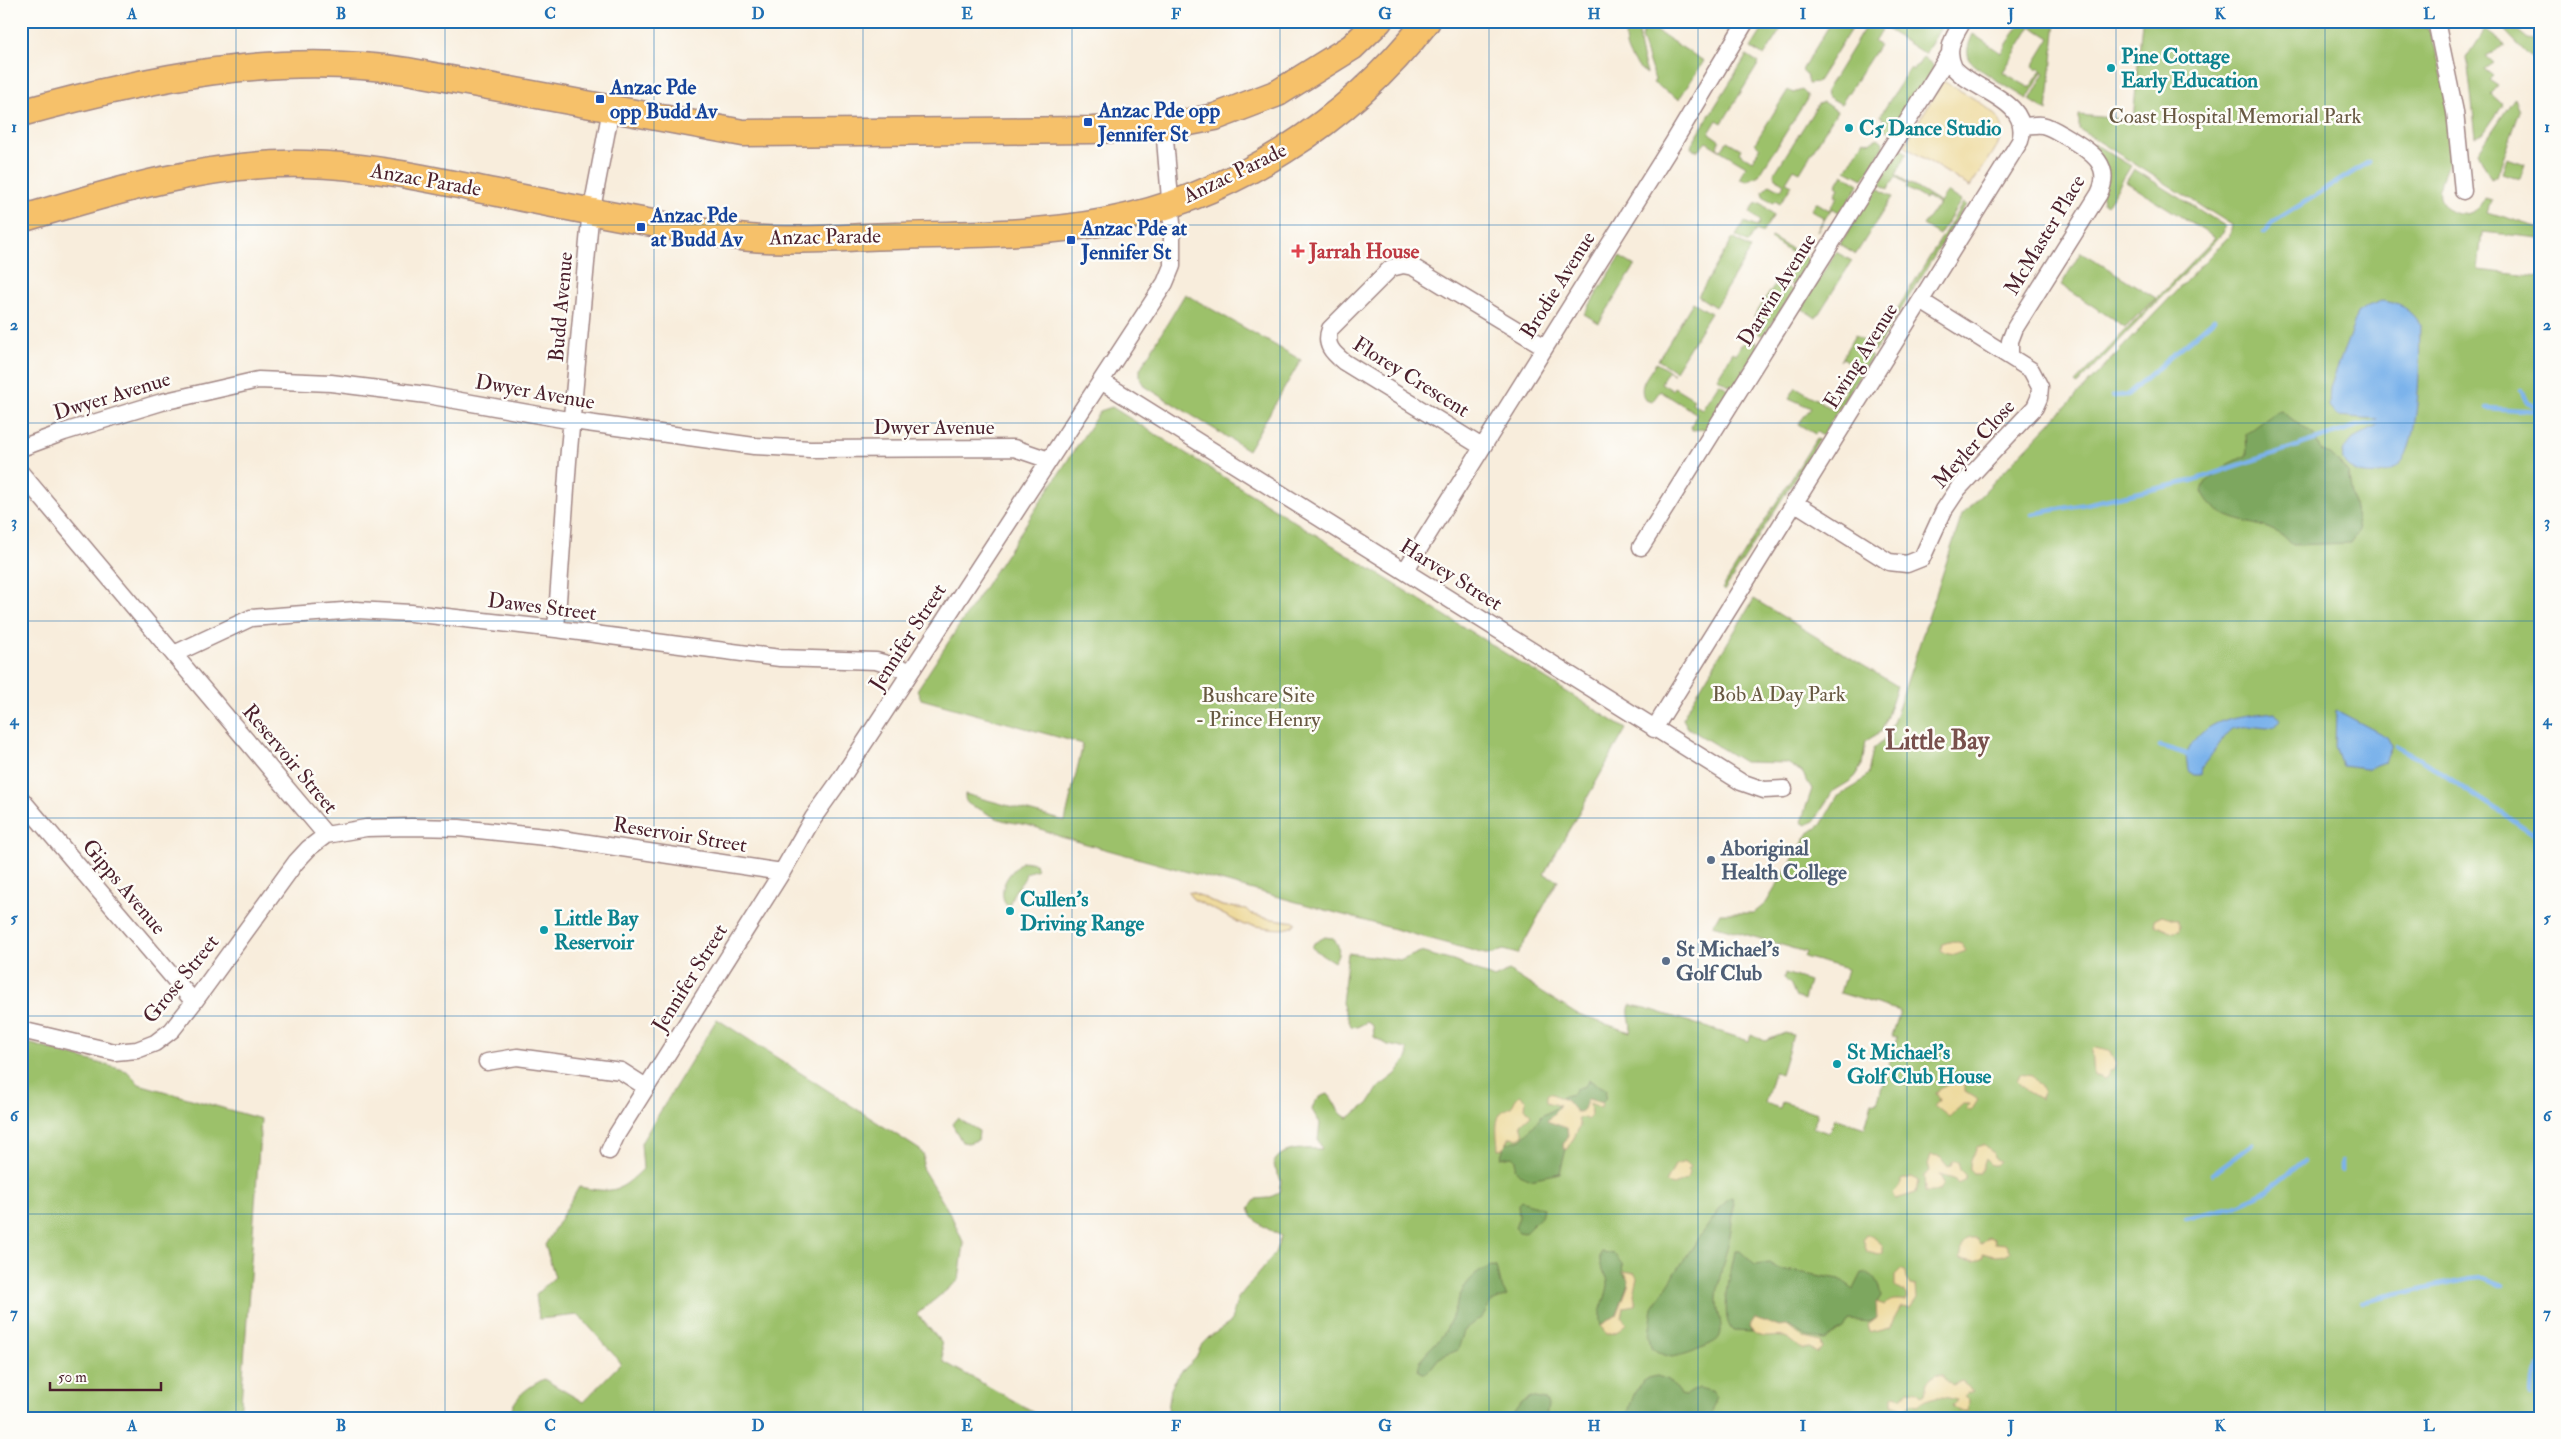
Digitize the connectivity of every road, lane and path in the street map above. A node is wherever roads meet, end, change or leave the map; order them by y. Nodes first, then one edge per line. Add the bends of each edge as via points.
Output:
1 (1379, 21) edge
2 (1426, 21) edge
3 (1746, 21) edge
4 (1963, 21) edge
5 (2436, 21) edge
6 (1949, 55) junction
7 (611, 109) junction
8 (21, 113) edge
9 (2022, 126) junction
10 (1164, 127) junction
11 (2463, 191) dead end
12 (1170, 204) junction
13 (591, 212) junction
14 (21, 219) edge
15 (1921, 301) junction
16 (1545, 347) junction
17 (2010, 356) junction
18 (1101, 381) junction
19 (573, 422) junction
20 (1482, 447) junction
21 (21, 448) edge
22 (1049, 460) junction
23 (21, 474) edge
24 (1794, 502) junction
25 (1641, 547) dead end
26 (1405, 571) junction
27 (556, 629) junction
28 (174, 654) junction
29 (911, 671) junction
30 (1654, 728) junction
31 (1784, 790) dead end
32 (21, 799) edge
33 (326, 836) junction
34 (782, 872) junction
35 (194, 1002) junction
36 (21, 1030) edge
37 (487, 1062) dead end
38 (646, 1087) junction
39 (609, 1151) dead end

1 - 10 main road via 1345,52 1278,92 1215,117
2 - 12 main road, Anzac Parade via 1371,84 1314,130 1261,164
3 - 16 street, Brodie Avenue
4 - 6 street via 1951,41
5 - 11 street via 2456,112
6 - 9 street via 1960,74 2013,108
6 - 25 street, Darwin Avenue
7 - 8 main road via 378,66 304,63 239,67 176,76
7 - 10 main road via 759,134
7 - 13 street, Budd Avenue
9 - 15 street, Ewing Avenue via 2018,146
9 - 17 street, McMaster Place via 2048,127 2088,150 2100,162 2104,176 2099,194 2014,330
10 - 12 street, Jennifer Street
12 - 13 main road, Anzac Parade via 1108,221 1038,229 764,238 727,236
12 - 18 street, Jennifer Street via 1172,266 1165,283
13 - 14 main road, Anzac Parade via 372,169 294,164 224,170 140,185
13 - 19 street, Budd Avenue
15 - 17 street, Meyler Close
15 - 24 street, Ewing Avenue
16 - 20 street, Brodie Avenue
16 - 20 street, Florey Crescent via 1413,267 1403,265 1388,271 1330,329 1327,337 1329,347 1344,362
17 - 24 street, Meyler Close via 2030,368 2037,377 2040,390 2037,406 1958,489 1944,510 1928,549 1919,560 1904,565 1889,562
18 - 22 street, Jennifer Street
18 - 26 street, Harvey Street
19 - 21 street, Dwyer Avenue via 427,395 331,383 258,380 162,402
19 - 22 street, Dwyer Avenue via 754,446 810,449 1014,448
19 - 27 street, Budd Avenue
20 - 26 street, Brodie Avenue
22 - 29 street, Jennifer Street
23 - 28 street, Reservoir Street
24 - 30 street, Ewing Avenue
26 - 30 street, Harvey Street
27 - 28 street, Dawes Street via 411,613 304,612 251,618
27 - 29 street, Dawes Street via 780,658 876,661
28 - 33 street, Reservoir Street
29 - 34 street, Jennifer Street via 813,818
30 - 31 street, Harvey Street via 1745,784 1764,790
32 - 35 street, Gipps Avenue
33 - 34 street, Reservoir Street via 366,828 459,828 555,838
33 - 35 street, Grose Street via 296,862
34 - 38 street, Jennifer Street
35 - 36 street, Grose Street via 172,1030 155,1043 137,1050 115,1052
37 - 38 street via 517,1057 621,1072
38 - 39 street, Jennifer Street

